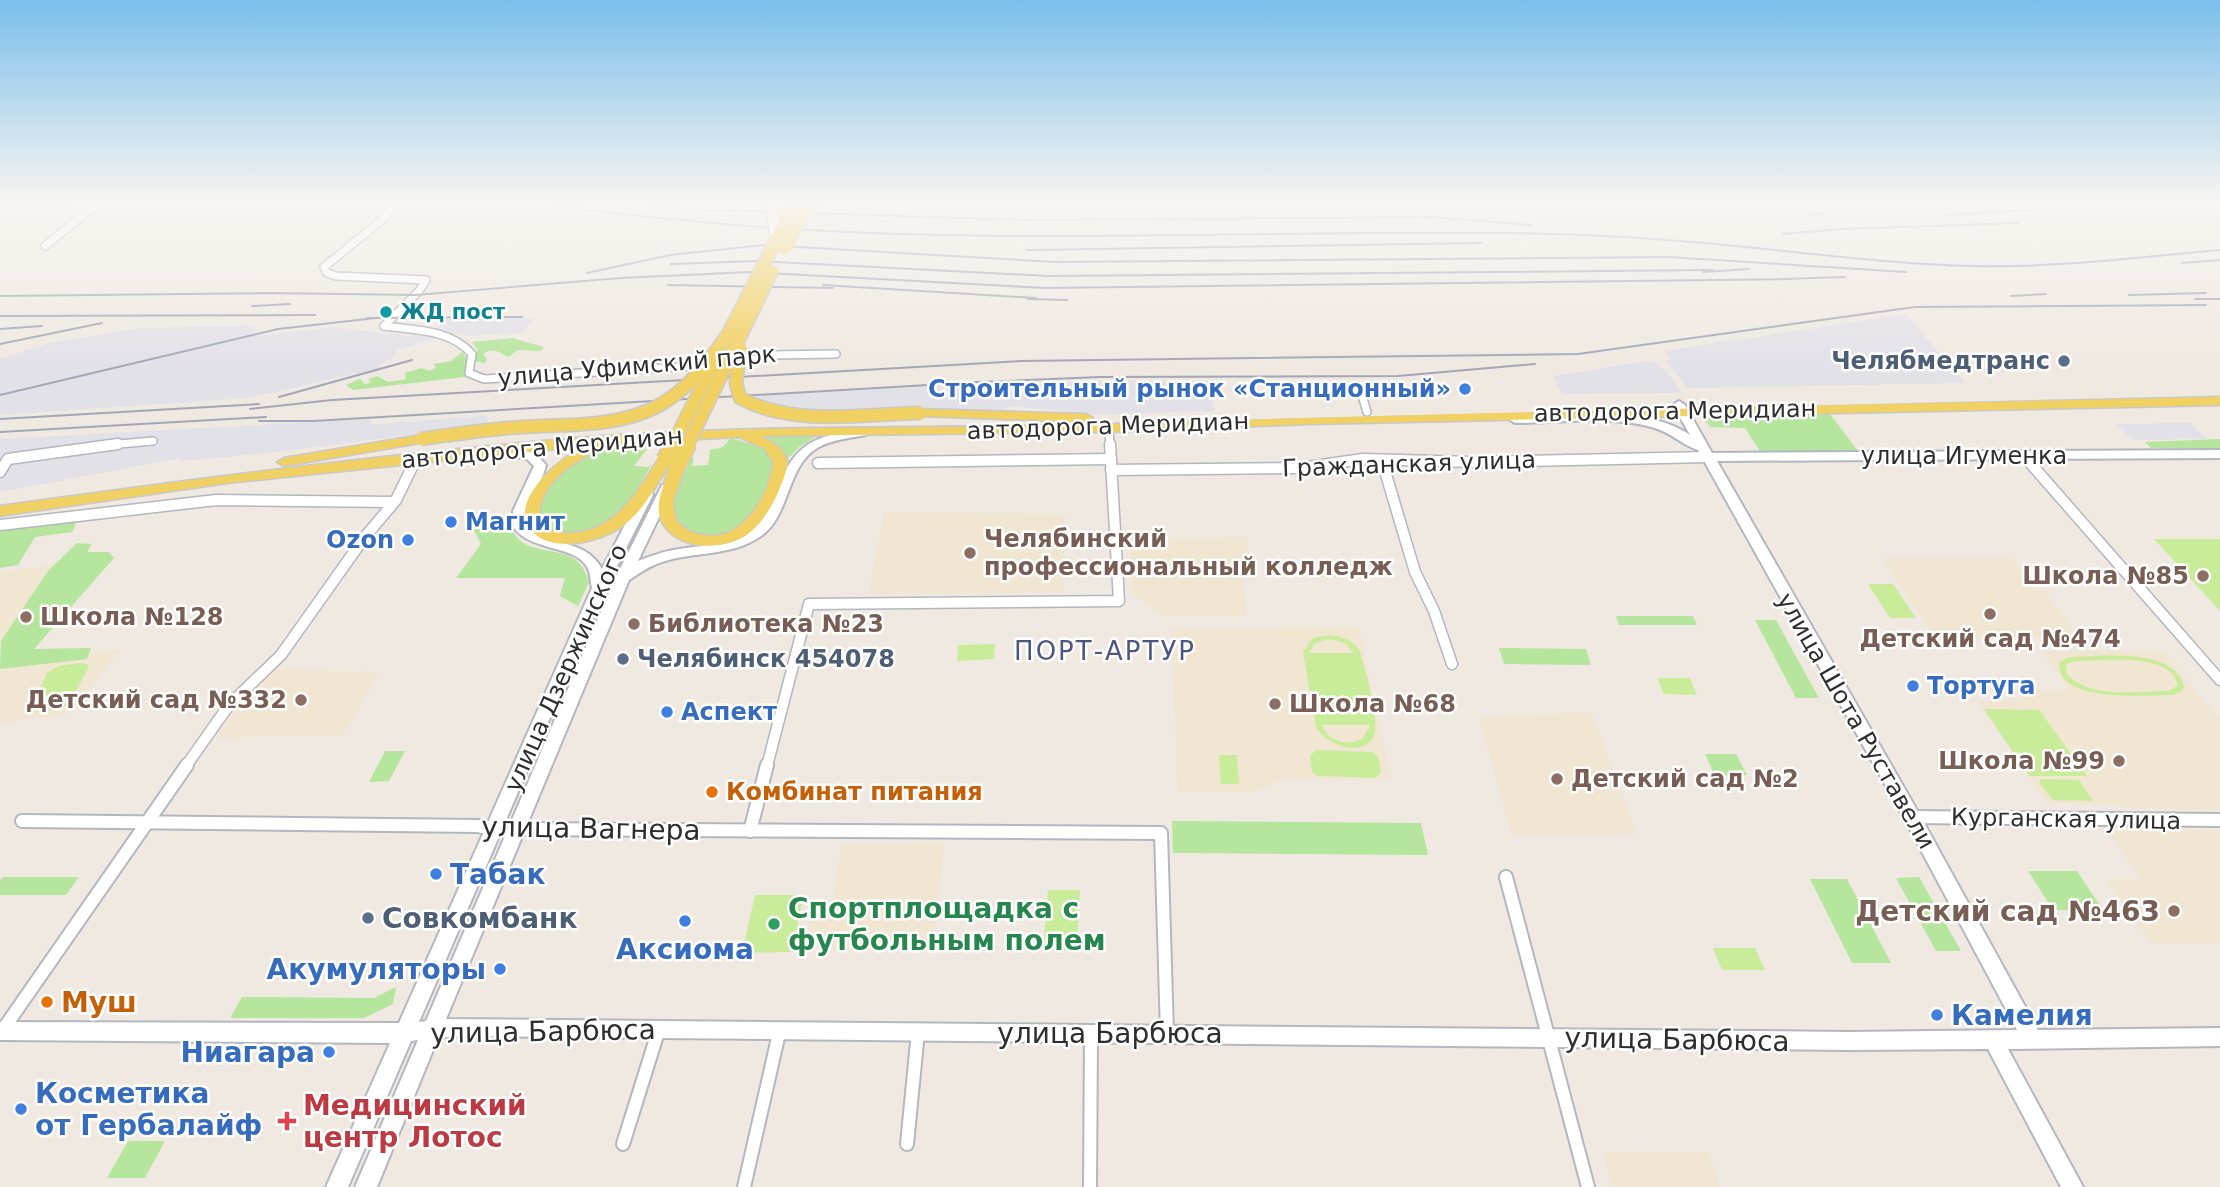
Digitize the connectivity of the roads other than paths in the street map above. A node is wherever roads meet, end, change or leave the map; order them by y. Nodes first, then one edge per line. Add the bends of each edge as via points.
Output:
1 (334, 256) edge
2 (766, 256) edge
3 (768, 256) edge
4 (780, 256) edge
5 (759, 274) junction
6 (744, 330) junction
7 (728, 334) junction
8 (836, 354) dead end
9 (1361, 392) dead end
10 (2220, 395) edge
11 (2220, 401) edge
12 (1680, 408) junction
13 (1367, 412) junction
14 (1492, 416) junction
15 (1106, 424) junction
16 (865, 432) junction
17 (715, 433) junction
18 (634, 437) junction
19 (153, 441) dead end
20 (495, 450) junction
21 (1706, 454) junction
22 (2220, 454) edge
23 (2024, 456) junction
24 (416, 458) junction
25 (1111, 459) junction
26 (672, 460) junction
27 (1382, 461) junction
28 (284, 462) junction
29 (818, 463) dead end
30 (1111, 470) junction
31 (0, 472) edge
32 (0, 502) edge
33 (394, 502) junction
34 (0, 512) edge
35 (0, 525) edge
36 (622, 579) junction
37 (598, 590) junction
38 (1452, 664) dead end
39 (2220, 680) edge
40 (1912, 817) junction
41 (2220, 820) edge
42 (22, 821) dead end
43 (145, 823) junction
44 (493, 829) junction
45 (515, 829) junction
46 (750, 831) junction
47 (1506, 877) dead end
48 (659, 1029) junction
49 (780, 1029) junction
50 (432, 1030) junction
51 (1, 1031) edge
52 (918, 1032) junction
53 (1167, 1033) junction
54 (405, 1034) junction
55 (1091, 1035) junction
56 (2220, 1037) edge
57 (1549, 1038) junction
58 (2032, 1038) junction
59 (1994, 1041) junction
60 (623, 1144) dead end
61 (907, 1144) dead end
62 (337, 1187) edge
63 (366, 1187) edge
64 (744, 1187) edge
65 (1090, 1187) edge
66 (1588, 1187) edge
67 (2072, 1187) edge

1 - 8 street, улица Уфимский парк via 324,268 331,275 426,280 384,326 462,343 472,355 469,373 484,379 742,363 771,355
2 - 5 main road, bridge
3 - 5 main road, bridge
4 - 6 main road, bridge
5 - 7 main road, bridge
6 - 15 main road, bridge via 736,386 740,398 750,404 793,413 921,412
6 - 26 main road, bridge
7 - 26 main road, bridge
7 - 28 main road, bridge via 681,389 641,414 421,439
9 - 13 street
10 - 12 main road, автодорога Меридиан
11 - 12 main road, автодорога Меридиан
12 - 13 main road, автодорога Меридиан
12 - 14 main road, автодорога Меридиан
12 - 21 street, улица Шота Руставели
13 - 15 main road, автодорога Меридиан
14 - 15 main road, автодорога Меридиан
14 - 21 street via 1650,422 1680,433
15 - 16 main road, автодорога Меридиан
15 - 25 street
15 - 28 main road, автодорога Меридиан via 700,424
16 - 17 main road, автодорога Меридиан
16 - 36 street via 821,442 800,455 770,520 753,536 724,546 663,555
17 - 18 main road, автодорога Меридиан
17 - 26 main road via 757,440 780,459 768,499 748,528 731,537 704,540 673,527 665,516
18 - 20 main road, автодорога Меридиан
18 - 26 main road via 585,450 558,468 535,504 532,517 536,527 565,537 604,531 626,515
19 - 31 street via 8,459
20 - 24 main road, автодорога Меридиан
20 - 37 street via 522,453 538,461 540,473 519,511 522,528 535,540 574,549 587,557 598,572
21 - 23 street, улица Игуменка
21 - 27 street, Гражданская улица
21 - 40 street, улица Шота Руставели
22 - 23 street, улица Игуменка
23 - 39 street
24 - 33 street
24 - 34 main road, автодорога Меридиан via 215,480
25 - 29 street
25 - 30 street
26 - 36 street, улица Дзержинского
26 - 37 street, улица Дзержинского
27 - 30 street, Гражданская улица via 1300,468
27 - 38 street via 1415,572
28 - 32 main road, автодорога Меридиан
30 - 46 street via 1119,601 808,604
33 - 35 street via 223,500
33 - 43 street via 363,538 281,655 229,705
36 - 45 street, улица Дзержинского
37 - 44 street, улица Дзержинского
40 - 41 street, Курганская улица
40 - 58 street, улица Шота Руставели
42 - 43 street, улица Вагнера
43 - 44 street, улица Вагнера
43 - 51 street
44 - 45 street, улица Вагнера
44 - 54 street, улица Дзержинского
45 - 46 street, улица Вагнера
45 - 50 street, улица Дзержинского
46 - 53 street, улица Вагнера via 1161,833
47 - 57 street
48 - 49 street, улица Барбюса
48 - 50 street, улица Барбюса
48 - 60 street
49 - 52 street, улица Барбюса
49 - 64 street
50 - 54 street, улица Барбюса
50 - 63 street, улица Дзержинского
51 - 54 street, улица Барбюса
52 - 55 street, улица Барбюса
52 - 61 street
53 - 55 street, улица Барбюса
53 - 57 street, улица Барбюса
54 - 62 street, улица Дзержинского
55 - 65 street
56 - 58 street, улица Барбюса
57 - 59 street, улица Барбюса
57 - 66 street
58 - 59 street, улица Барбюса
59 - 67 street

